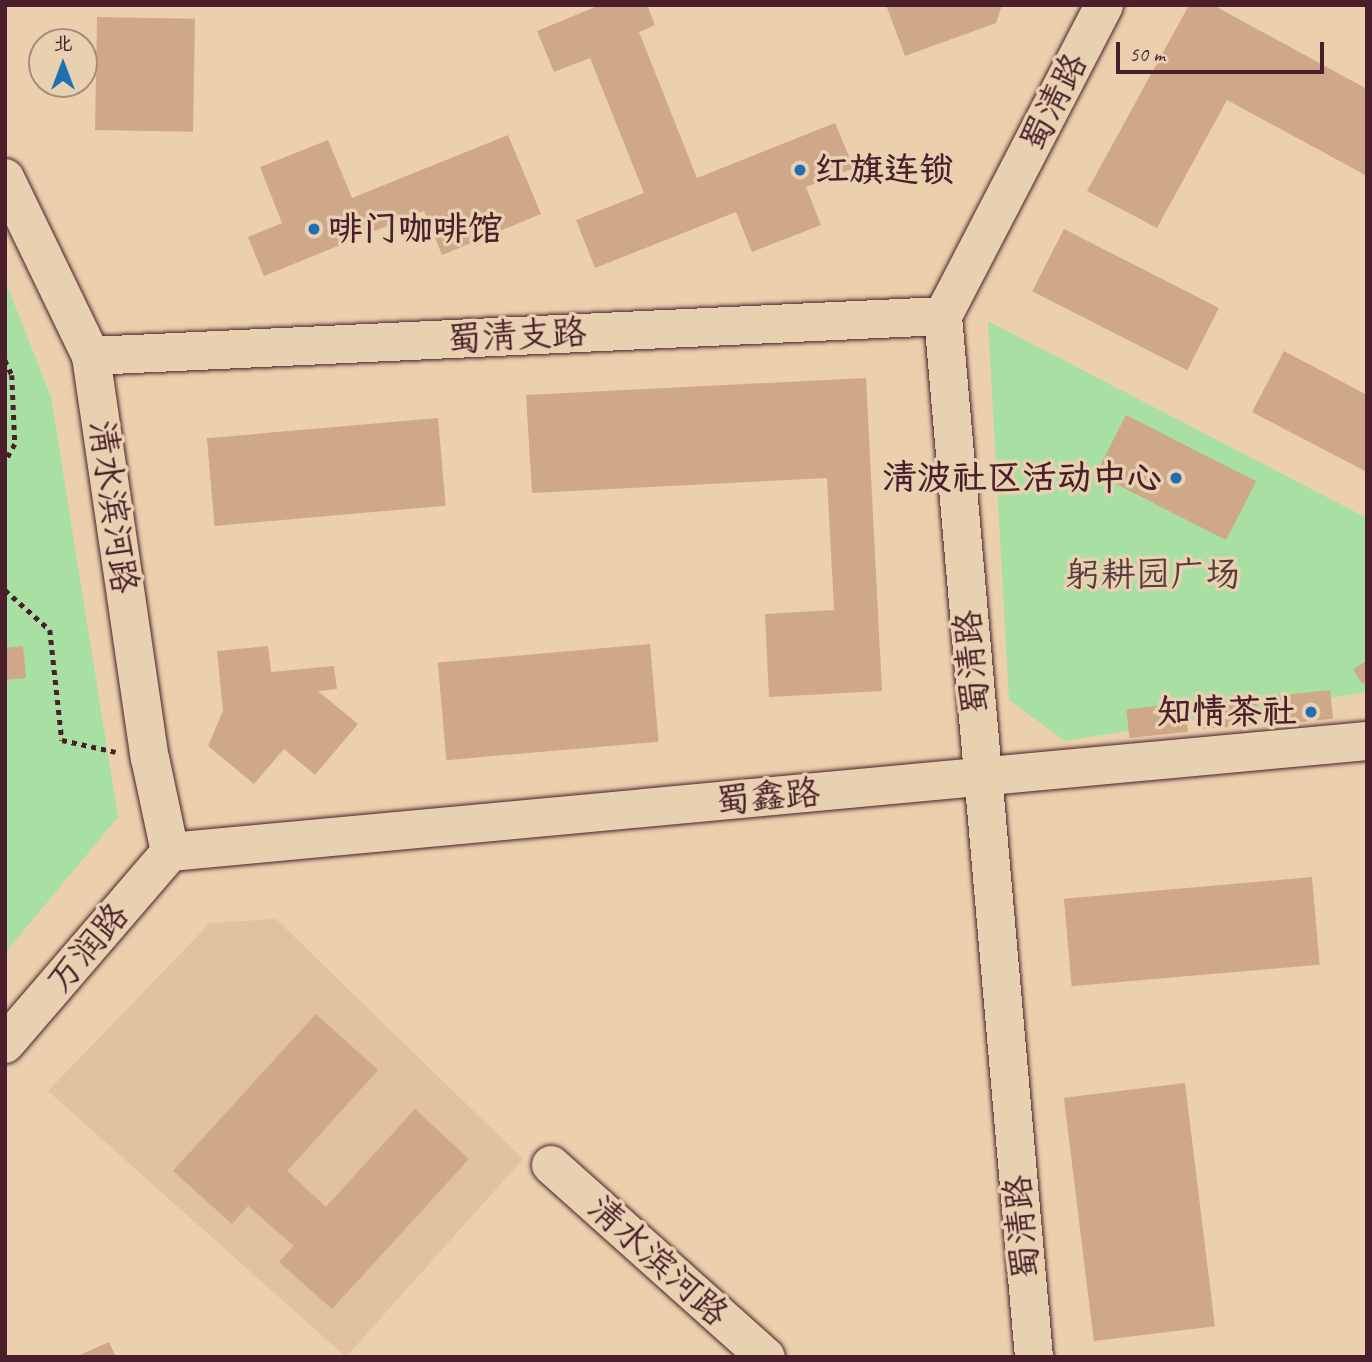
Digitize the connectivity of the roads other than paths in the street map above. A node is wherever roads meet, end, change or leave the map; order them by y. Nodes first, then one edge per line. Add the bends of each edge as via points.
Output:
1 (1104, 5) edge
2 (5, 178) edge
3 (943, 316) junction
4 (90, 356) junction
5 (1367, 741) edge
6 (981, 777) junction
7 (170, 852) junction
8 (5, 1044) edge
9 (551, 1165) dead end
10 (766, 1357) edge
11 (1034, 1357) edge

1 - 3 street, 蜀清路
2 - 4 street, 清水滨河路
3 - 4 street, 蜀清支路
3 - 6 street, 蜀清路
4 - 7 street, 清水滨河路 via 149,758
5 - 6 street, 蜀鑫路
6 - 7 street, 蜀鑫路
6 - 11 street, 蜀清路
7 - 8 street, 万润路
9 - 10 street, 清水滨河路

